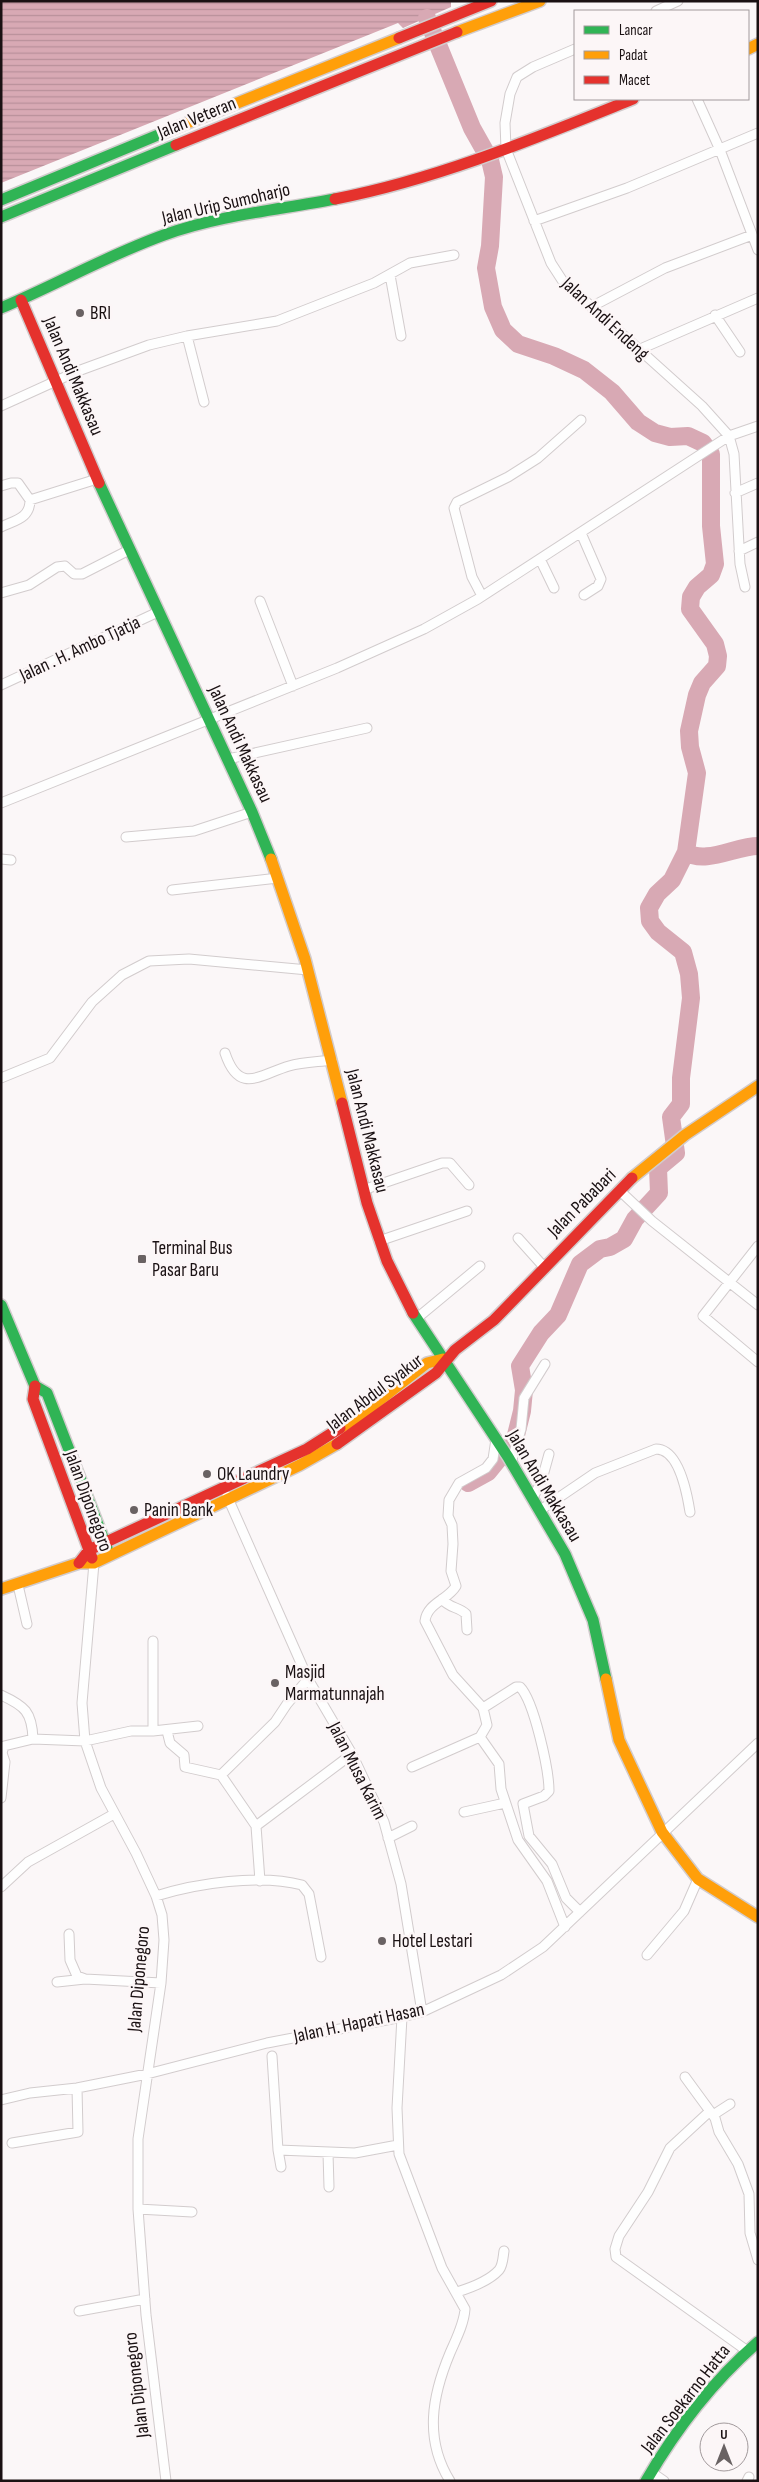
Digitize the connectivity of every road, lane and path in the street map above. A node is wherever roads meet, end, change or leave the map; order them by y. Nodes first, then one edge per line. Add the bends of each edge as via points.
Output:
1 (491, 1) edge
2 (540, 1) edge
3 (678, 1) edge
4 (658, 10) edge
5 (574, 48) edge
6 (630, 100) edge
7 (697, 100) edge
8 (758, 133) edge
9 (506, 149) junction
10 (720, 150) junction
11 (1, 200) edge
12 (1, 218) edge
13 (534, 221) junction
14 (752, 235) junction
15 (758, 250) edge
16 (454, 255) dead end
17 (390, 275) junction
18 (758, 298) edge
19 (21, 300) junction
20 (591, 307) junction
21 (1, 308) edge
22 (715, 315) junction
23 (187, 336) junction
24 (401, 336) dead end
25 (638, 350) junction
26 (740, 352) dead end
27 (56, 381) junction
28 (204, 402) dead end
29 (1, 406) edge
30 (581, 420) dead end
31 (758, 426) edge
32 (729, 436) junction
33 (97, 479) junction
34 (758, 483) edge
35 (1, 486) edge
36 (735, 493) junction
37 (30, 500) junction
38 (1, 527) edge
39 (581, 533) junction
40 (758, 542) edge
41 (129, 550) junction
42 (739, 551) junction
43 (540, 559) junction
44 (745, 587) dead end
45 (554, 588) dead end
46 (1, 593) edge
47 (584, 594) dead end
48 (482, 596) junction
49 (260, 601) dead end
50 (158, 612) junction
51 (1, 685) edge
52 (293, 686) junction
53 (210, 720) junction
54 (367, 728) dead end
55 (228, 759) junction
56 (1, 803) edge
57 (252, 812) junction
58 (126, 836) dead end
59 (1, 860) edge
60 (11, 860) dead end
61 (278, 878) junction
62 (172, 890) dead end
63 (308, 970) junction
64 (225, 1053) dead end
65 (332, 1060) junction
66 (1, 1078) edge
67 (758, 1086) edge
68 (469, 1185) dead end
69 (363, 1190) junction
70 (619, 1190) junction
71 (467, 1211) dead end
72 (518, 1238) dead end
73 (380, 1241) junction
74 (758, 1246) edge
75 (480, 1266) dead end
76 (544, 1266) junction
77 (728, 1282) junction
78 (1, 1305) edge
79 (758, 1305) edge
80 (416, 1319) junction
81 (443, 1360) junction
82 (758, 1362) edge
83 (545, 1364) dead end
84 (35, 1386) junction
85 (498, 1443) junction
86 (549, 1454) dead end
87 (509, 1460) junction
88 (224, 1488) junction
89 (532, 1499) junction
90 (229, 1501) junction
91 (539, 1511) junction
92 (690, 1512) dead end
93 (105, 1542) junction
94 (89, 1550) junction
95 (110, 1556) junction
96 (79, 1563) junction
97 (94, 1563) junction
98 (18, 1585) junction
99 (1, 1589) edge
100 (445, 1602) junction
101 (27, 1624) dead end
102 (467, 1630) dead end
103 (153, 1641) dead end
104 (308, 1679) junction
105 (1, 1695) edge
106 (483, 1708) junction
107 (198, 1726) dead end
108 (153, 1731) junction
109 (167, 1731) junction
110 (480, 1737) junction
111 (33, 1739) junction
112 (85, 1741) junction
113 (758, 1743) edge
114 (352, 1754) junction
115 (412, 1768) dead end
116 (222, 1775) junction
117 (1, 1798) edge
118 (513, 1806) junction
119 (464, 1812) dead end
120 (114, 1814) junction
121 (256, 1826) junction
122 (412, 1826) dead end
123 (662, 1832) junction
124 (388, 1838) junction
125 (698, 1879) junction
126 (260, 1881) junction
127 (1, 1887) edge
128 (156, 1896) junction
129 (758, 1917) edge
130 (573, 1919) junction
131 (69, 1934) dead end
132 (646, 1955) dead end
133 (320, 1957) dead end
134 (85, 1979) junction
135 (57, 1982) dead end
136 (161, 1983) junction
137 (422, 2012) junction
138 (402, 2017) junction
139 (272, 2056) dead end
140 (147, 2074) junction
141 (685, 2078) dead end
142 (77, 2088) junction
143 (1, 2100) edge
144 (730, 2104) dead end
145 (712, 2113) junction
146 (12, 2144) dead end
147 (398, 2145) junction
148 (278, 2150) junction
149 (328, 2153) junction
150 (282, 2167) dead end
151 (329, 2187) dead end
152 (138, 2209) junction
153 (192, 2212) dead end
154 (504, 2250) dead end
155 (758, 2260) edge
156 (457, 2292) junction
157 (145, 2300) junction
158 (79, 2311) dead end
159 (758, 2342) edge
160 (746, 2350) junction
161 (648, 2476) edge
162 (166, 2481) edge
163 (450, 2481) edge
164 (664, 2481) edge

1 - 11 main road, Jalan Veteran
2 - 12 main road, Jalan Veteran via 407,51
3 - 4 street
5 - 9 street via 517,77 506,108
6 - 9 main road, Jalan Urip Sumoharjo
7 - 10 street
8 - 10 street
9 - 13 street, Jalan Andi Endeng
9 - 19 main road, Jalan Urip Sumoharjo via 380,189 166,234
10 - 13 street
10 - 14 street
13 - 20 street, Jalan Andi Endeng via 558,275
14 - 15 street
14 - 20 street via 657,272
16 - 17 street via 417,261
17 - 23 street via 277,321
17 - 24 street
18 - 22 street
19 - 21 main road, Jalan Urip Sumoharjo
19 - 27 main road, Jalan Andi Makkasau
20 - 25 street, Jalan Andi Endeng
22 - 25 street
22 - 26 street
23 - 27 street via 149,345
23 - 28 street
25 - 32 street, Jalan Andi Endeng via 702,406
27 - 29 street
27 - 33 main road, Jalan Andi Makkasau
30 - 48 street via 538,458 508,478 457,502 454,508 472,577
31 - 32 street
32 - 36 street via 734,454
32 - 39 street
33 - 37 street
33 - 41 main road, Jalan Andi Makkasau
34 - 36 street
35 - 37 street via 11,482 18,484
36 - 42 street
37 - 38 street via 26,516
39 - 43 street
39 - 47 street via 601,579 598,586
40 - 42 street
41 - 46 street via 82,574 74,574 65,566 57,567 29,585
41 - 50 main road, Jalan Andi Makkasau
42 - 44 street
43 - 45 street
43 - 48 street
48 - 52 street via 392,644
49 - 52 street
50 - 51 street, Jalan . H. Ambo Tjatja
50 - 53 main road, Jalan Andi Makkasau
52 - 53 street
53 - 55 main road, Jalan Andi Makkasau
53 - 56 street
54 - 55 street
55 - 57 main road, Jalan Andi Makkasau
57 - 58 street via 194,831
57 - 61 main road, Jalan Andi Makkasau
59 - 60 street
61 - 62 street
61 - 63 main road, Jalan Andi Makkasau
63 - 65 main road, Jalan Andi Makkasau
63 - 66 street via 189,959 149,961 122,975 92,1002 50,1058
64 - 65 street via 235,1075 249,1079 292,1065
65 - 69 main road, Jalan Andi Makkasau
67 - 70 main road, Jalan Pababari via 684,1135
68 - 69 street via 450,1163 442,1163
69 - 73 main road, Jalan Andi Makkasau
70 - 76 main road, Jalan Pababari
70 - 77 street
71 - 73 street
72 - 76 street
73 - 80 main road, Jalan Andi Makkasau
74 - 77 street
75 - 80 street
76 - 81 main road, Jalan Pababari via 493,1320
77 - 79 street
77 - 82 street via 703,1313 703,1318
78 - 84 main road
80 - 81 main road, Jalan Andi Makkasau
81 - 85 main road, Jalan Andi Makkasau
81 - 88 main road, Jalan Abdul Syakur via 427,1362 356,1418 307,1449
81 - 90 main road, Jalan Abdul Syakur via 436,1373 340,1442
83 - 87 street via 524,1398 521,1429
84 - 93 main road via 47,1393
84 - 94 main road, Jalan Diponegoro via 33,1399
85 - 87 main road, Jalan Andi Makkasau
85 - 100 street via 486,1468 459,1483 449,1500 453,1544 451,1571 456,1586
86 - 89 street via 541,1483
87 - 89 main road, Jalan Andi Makkasau
88 - 90 street, Jalan Musa Karim
88 - 93 main road, Jalan Abdul Syakur
89 - 91 main road, Jalan Andi Makkasau
90 - 95 main road, Jalan Abdul Syakur
90 - 104 street, Jalan Musa Karim
91 - 92 street via 595,1473 663,1449 676,1463 687,1492
91 - 123 main road, Jalan Andi Makkasau via 564,1554 593,1620 619,1740
93 - 94 main road, Jalan Abdul Syakur
93 - 95 main road
94 - 96 main road, Jalan Abdul Syakur
94 - 97 main road, Jalan Diponegoro
95 - 97 main road, Jalan Abdul Syakur
96 - 97 main road, Jalan Abdul Syakur
96 - 98 main road, Jalan Abdul Syakur
97 - 112 street, Jalan Diponegoro via 82,1703
98 - 99 main road, Jalan Abdul Syakur
98 - 101 street
100 - 102 street via 466,1614
100 - 106 street via 428,1610 425,1620 453,1676
103 - 108 street
104 - 114 street, Jalan Musa Karim
104 - 116 street via 275,1722
105 - 111 street via 24,1706 31,1719
106 - 110 street via 487,1725
106 - 118 street via 520,1686 530,1701 538,1724 549,1791 544,1796
107 - 109 street
108 - 109 street
108 - 112 street via 121,1732
109 - 116 street via 170,1743 184,1755 185,1766
110 - 115 street
110 - 118 street via 499,1764 501,1789
111 - 112 street
111 - 117 street via 4,1746
112 - 120 street, Jalan Diponegoro
113 - 123 street, Jalan H. Hapati Hasan
114 - 121 street
114 - 124 street, Jalan Musa Karim via 384,1822
116 - 121 street
118 - 119 street
118 - 130 street via 529,1836 552,1864
118 - 130 street via 518,1840
120 - 127 street via 28,1862
120 - 128 street, Jalan Diponegoro
121 - 126 street
122 - 124 street
123 - 125 main road, Jalan Andi Makkasau
123 - 130 street, Jalan H. Hapati Hasan
124 - 137 street, Jalan Musa Karim via 401,1884
125 - 129 main road, Jalan Andi Makkasau
125 - 132 street via 684,1911
126 - 128 street via 228,1881 185,1887
126 - 133 street via 306,1887
128 - 136 street, Jalan Diponegoro via 162,1915 164,1940
130 - 137 street, Jalan H. Hapati Hasan via 543,1947 501,1975
131 - 134 street via 70,1960 76,1976
134 - 135 street
134 - 136 street
136 - 140 street, Jalan Diponegoro
137 - 138 street, Jalan H. Hapati Hasan
138 - 140 street, Jalan H. Hapati Hasan via 268,2043
138 - 147 street
139 - 148 street
140 - 142 street, Jalan H. Hapati Hasan
140 - 152 street, Jalan Diponegoro via 138,2139
141 - 145 street
142 - 143 street, Jalan H. Hapati Hasan
142 - 146 street via 78,2132
144 - 145 street
145 - 155 street via 749,2194 750,2233
145 - 160 street via 670,2148 648,2192 619,2236 616,2257
147 - 149 street via 355,2153
147 - 156 street via 426,2229 442,2268
148 - 149 street
148 - 150 street
149 - 151 street
152 - 153 street
152 - 157 street, Jalan Diponegoro
154 - 156 street via 497,2272
156 - 163 street via 465,2313 442,2371 432,2420 434,2444 441,2467
157 - 158 street
157 - 162 street, Jalan Diponegoro
159 - 160 main road, Jalan Soekarno Hatta
160 - 161 main road, Jalan Soekarno Hatta via 683,2425
161 - 164 street

